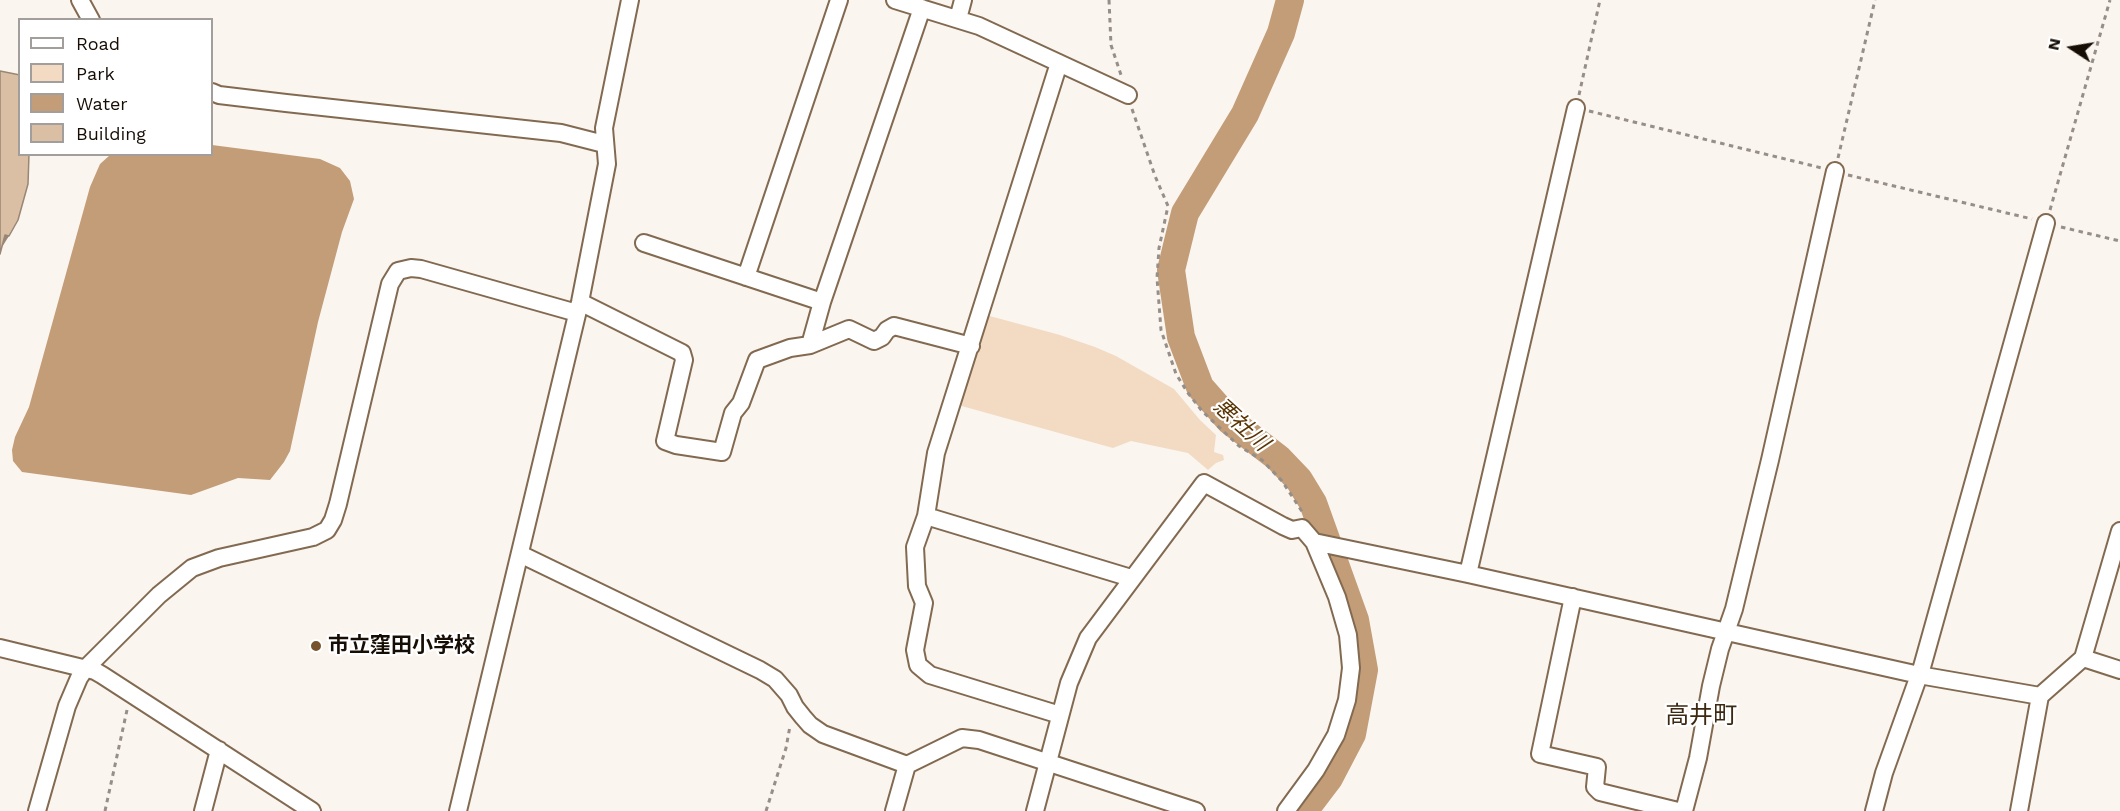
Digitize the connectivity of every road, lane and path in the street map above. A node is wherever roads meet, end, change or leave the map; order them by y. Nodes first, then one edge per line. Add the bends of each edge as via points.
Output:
1 (80, 0) edge
2 (630, 0) edge
3 (839, 0) edge
4 (895, 0) edge
5 (963, 0) edge
6 (1109, 0) edge
7 (1600, 0) edge
8 (1875, 0) edge
9 (2110, 0) edge
10 (922, 8) junction
11 (90, 18) edge
12 (958, 19) junction
13 (1059, 63) junction
14 (213, 92) edge
15 (1128, 95) junction
16 (1575, 108) joint
17 (604, 144) junction
18 (1835, 171) joint
19 (2046, 223) joint
20 (644, 243) dead end
21 (746, 277) junction
22 (822, 302) junction
23 (579, 308) junction
24 (810, 345) junction
25 (971, 346) junction
26 (926, 516) junction
27 (1302, 528) junction
28 (2120, 531) edge
29 (1316, 543) junction
30 (520, 554) junction
31 (1468, 574) junction
32 (1131, 578) junction
33 (1573, 597) junction
34 (1726, 631) junction
35 (0, 648) edge
36 (2083, 658) junction
37 (85, 669) junction
38 (2120, 670) edge
39 (1919, 675) junction
40 (130, 693) junction
41 (2040, 696) junction
42 (795, 707) junction
43 (1060, 715) junction
44 (219, 750) junction
45 (1048, 762) junction
46 (907, 765) junction
47 (37, 811) edge
48 (105, 811) edge
49 (202, 811) edge
50 (312, 811) edge
51 (458, 811) edge
52 (766, 811) edge
53 (894, 811) edge
54 (1035, 811) edge
55 (1196, 811) edge
56 (1286, 811) edge
57 (1678, 811) edge
58 (1684, 811) edge
59 (1874, 811) edge
60 (2019, 811) edge

1 - 11 street
2 - 17 street
3 - 21 street
4 - 10 street
5 - 12 street
6 - 15 path via 1111,45
7 - 16 path
8 - 18 path
9 - 19 path
10 - 12 street
10 - 22 street
12 - 13 street
13 - 15 street
13 - 25 street
14 - 17 street via 561,133
15 - 27 path via 1167,206 1157,278 1161,330 1176,374 1219,429 1262,460 1282,481 1305,516
16 - 31 street
17 - 23 street via 607,164
18 - 34 street via 1765,483
19 - 39 street
20 - 21 street
21 - 22 street
22 - 24 street
23 - 24 street via 682,353 684,360 665,441 676,445 722,452 733,413 741,404 757,360
23 - 30 street
23 - 37 street via 421,269 398,271 390,284 338,504 327,530 192,568 159,595
24 - 25 street via 849,329 874,341 894,326
25 - 26 street via 936,453
26 - 32 street
26 - 43 street via 915,547 917,586 924,603 916,637 918,664 930,675
27 - 29 street
27 - 32 street via 1292,530 1283,526 1204,483
28 - 36 street
29 - 31 street
29 - 56 street via 1348,635 1351,668 1347,700 1336,735
30 - 42 street via 760,670 775,679
30 - 51 street
31 - 33 street
32 - 43 street via 1088,638
33 - 34 street
33 - 57 street via 1540,754 1597,767 1595,787 1600,792
34 - 39 street
34 - 58 street
35 - 37 street
36 - 38 street
36 - 41 street
37 - 40 street
37 - 47 street via 72,690
39 - 41 street
39 - 59 street
40 - 44 street
40 - 48 path
41 - 60 street
42 - 46 street via 824,734
42 - 52 path
43 - 45 street
44 - 49 street
44 - 50 street
45 - 46 street via 962,738
45 - 54 street
45 - 55 street
46 - 53 street

